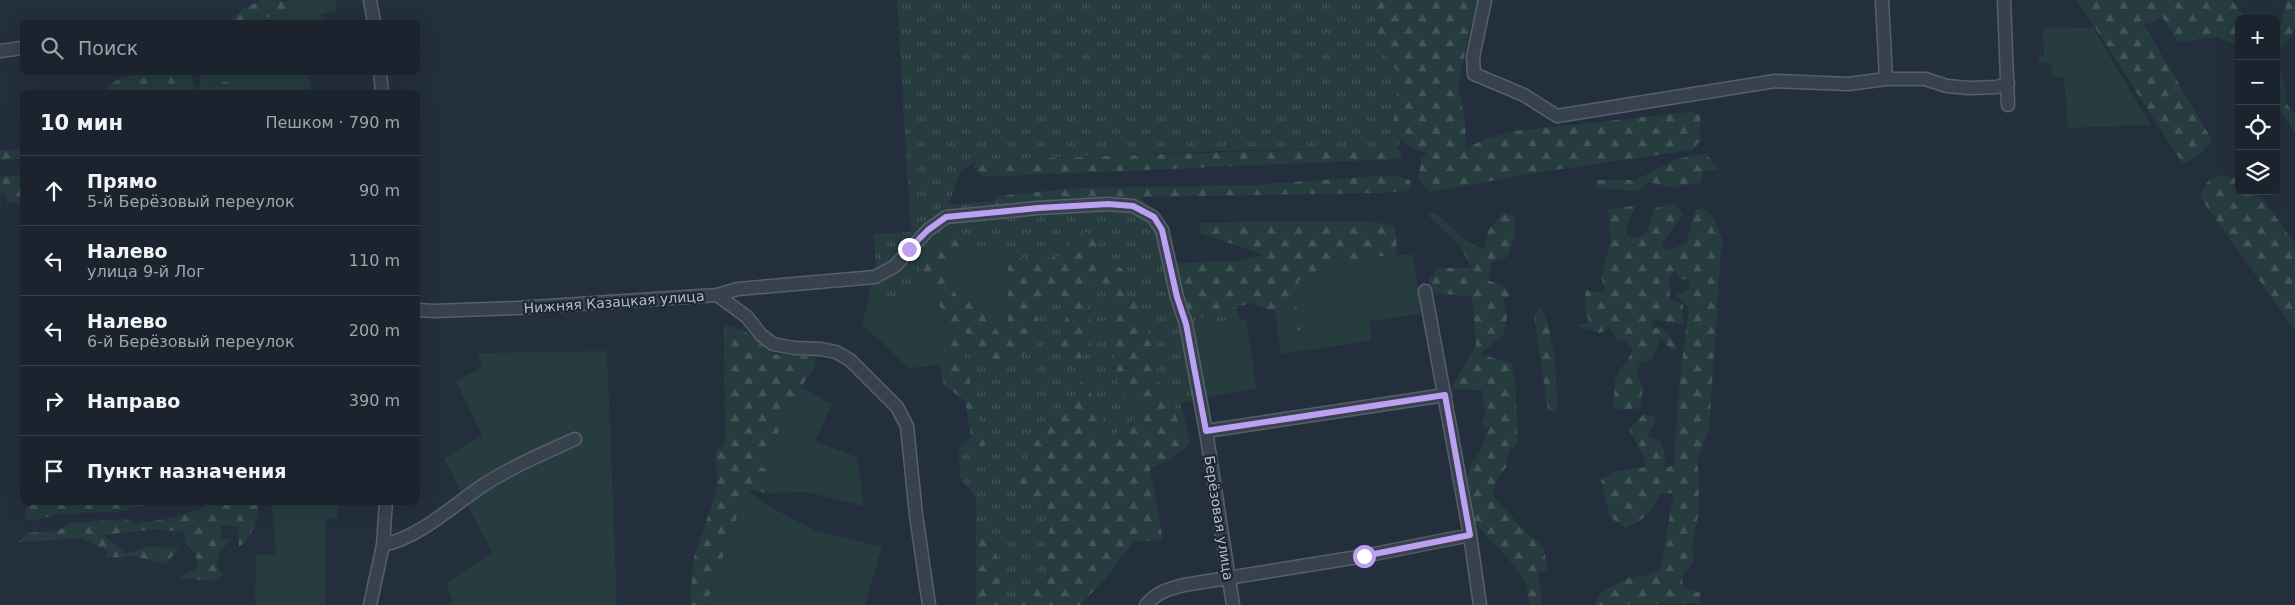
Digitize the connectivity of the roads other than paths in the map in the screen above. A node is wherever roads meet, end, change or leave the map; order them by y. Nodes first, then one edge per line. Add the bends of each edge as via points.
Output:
1 (370, 0) edge
2 (1485, 0) edge
3 (1882, 0) edge
4 (2004, 0) edge
5 (374, 20) edge
6 (20, 48) edge
7 (0, 51) edge
8 (380, 75) edge
9 (1886, 79) junction
10 (2008, 83) junction
11 (382, 90) edge
12 (2008, 106) dead end
13 (1425, 291) dead end
14 (717, 296) junction
15 (420, 310) edge
16 (1445, 395) junction
17 (1206, 431) junction
18 (575, 439) dead end
19 (386, 505) edge
20 (1470, 535) junction
21 (383, 545) junction
22 (1228, 576) junction
23 (370, 605) edge
24 (929, 605) edge
25 (1146, 605) edge
26 (1233, 605) edge
27 (1480, 605) edge

1 - 5 street
2 - 9 street via 1473,57 1474,74 1524,95 1557,116 1775,81 1848,84
3 - 9 street
4 - 10 street
6 - 7 street
8 - 11 street
9 - 10 street via 1925,79 1968,88 1997,87
10 - 12 street
13 - 16 street
14 - 15 street, Нижняя Казацкая улица via 518,308
14 - 17 street, Берёзовая улица via 738,289 875,277 895,266 928,230 946,217 1038,208 1108,204 1133,206 1154,217 1162,230 1186,324
14 - 24 street, Нижняя Казацкая улица via 746,317 773,344 836,352 850,360 897,407 907,426
16 - 17 street
16 - 20 street
17 - 22 street, Берёзовая улица
18 - 21 street via 513,468 401,541
19 - 21 street
20 - 22 street via 1364,556
20 - 27 street
21 - 23 street
22 - 25 street via 1163,590
22 - 26 street, Берёзовая улица

